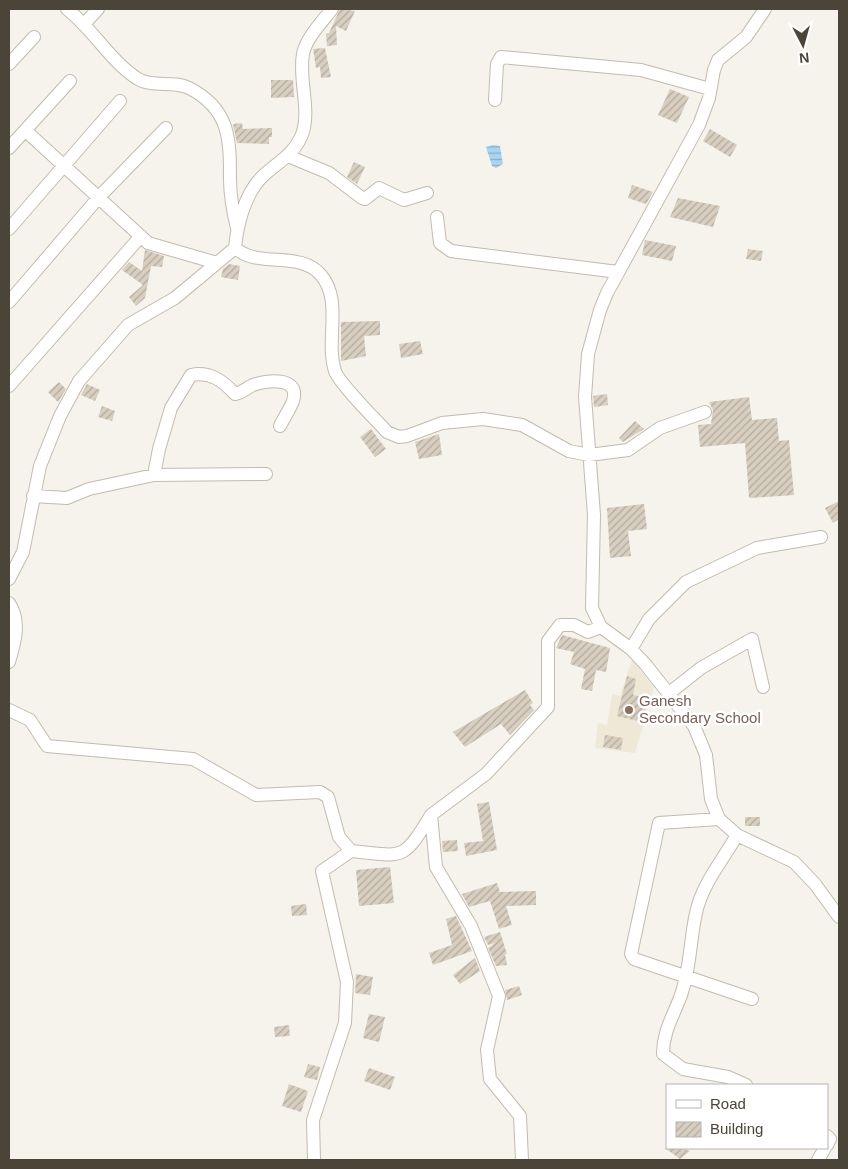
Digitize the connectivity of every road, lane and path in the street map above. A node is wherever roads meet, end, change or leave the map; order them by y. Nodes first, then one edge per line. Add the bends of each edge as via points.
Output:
1 (68, 9) edge
2 (98, 9) edge
3 (332, 9) edge
4 (765, 9) edge
5 (84, 24) junction
6 (34, 37) dead end
7 (9, 64) edge
8 (70, 81) dead end
9 (710, 89) junction
10 (495, 100) dead end
11 (120, 101) dead end
12 (166, 128) dead end
13 (26, 131) junction
14 (9, 146) edge
15 (288, 156) junction
16 (64, 167) junction
17 (427, 193) dead end
18 (99, 197) junction
19 (437, 217) dead end
20 (237, 228) junction
21 (9, 229) edge
22 (141, 236) junction
23 (235, 248) junction
24 (218, 264) junction
25 (618, 272) junction
26 (9, 302) edge
27 (9, 386) edge
28 (705, 412) dead end
29 (280, 426) dead end
30 (589, 455) junction
31 (266, 474) dead end
32 (154, 475) junction
33 (33, 496) junction
34 (821, 537) dead end
35 (9, 579) edge
36 (9, 603) edge
37 (601, 627) junction
38 (631, 650) junction
39 (9, 662) edge
40 (763, 687) dead end
41 (668, 694) junction
42 (9, 710) edge
43 (431, 815) junction
44 (719, 819) junction
45 (737, 835) junction
46 (351, 851) junction
47 (839, 918) edge
48 (686, 978) junction
49 (752, 999) dead end
50 (744, 1084) edge
51 (824, 1149) edge
52 (314, 1160) edge
53 (522, 1160) edge
54 (818, 1160) edge

1 - 5 street
2 - 5 street
3 - 15 street via 303,54 305,127
4 - 9 street via 746,37 718,60
5 - 20 street via 133,75 147,83 173,83 188,88 217,110 230,142 230,194
6 - 7 street
8 - 13 street
9 - 10 street via 641,70 501,57 496,64
9 - 25 street via 699,125
11 - 16 street
12 - 18 street
13 - 14 street
13 - 16 street
15 - 17 street via 329,173 365,199 379,188 404,200
15 - 20 street via 261,177
16 - 18 street
16 - 21 street
18 - 22 street
18 - 26 street
19 - 25 street via 440,243 450,251
20 - 23 street
22 - 24 street via 148,243
22 - 27 street
23 - 24 street
23 - 30 street via 244,256 304,264 321,275 331,291 330,340 335,374 387,432 398,437 407,436 442,423 483,419 522,425 569,451
24 - 33 street via 175,298 128,326 79,381 60,416 40,466
25 - 30 street via 600,310 588,354 584,397
28 - 30 street via 660,428 628,450
29 - 32 street via 294,399 292,387 287,382 272,380 235,394 222,379 201,373 191,375 171,408
30 - 37 street via 594,515 592,598 595,618
31 - 32 street
32 - 33 street via 89,489 67,498
33 - 35 street via 23,552
34 - 38 street via 756,548 686,582 649,619
36 - 39 street via 17,623
37 - 38 street
37 - 43 street via 588,632 574,625 560,626 548,641 548,708 486,774
38 - 41 street
40 - 41 street via 752,639 701,668
41 - 44 street via 700,740 710,773 711,799
42 - 46 street via 30,720 47,746 193,759 256,795 320,792 328,797 339,837
43 - 46 street via 407,851 397,855
43 - 53 street via 436,867 471,926 499,996 488,1050 490,1079 520,1116
44 - 45 street
44 - 48 street via 659,823 631,946 634,959
45 - 47 street via 794,862 815,884
45 - 48 street via 706,886 696,912
46 - 52 street via 322,872 346,982 345,1023 314,1120
48 - 49 street
48 - 50 street via 663,1038 663,1054 683,1068 728,1077
51 - 54 street

